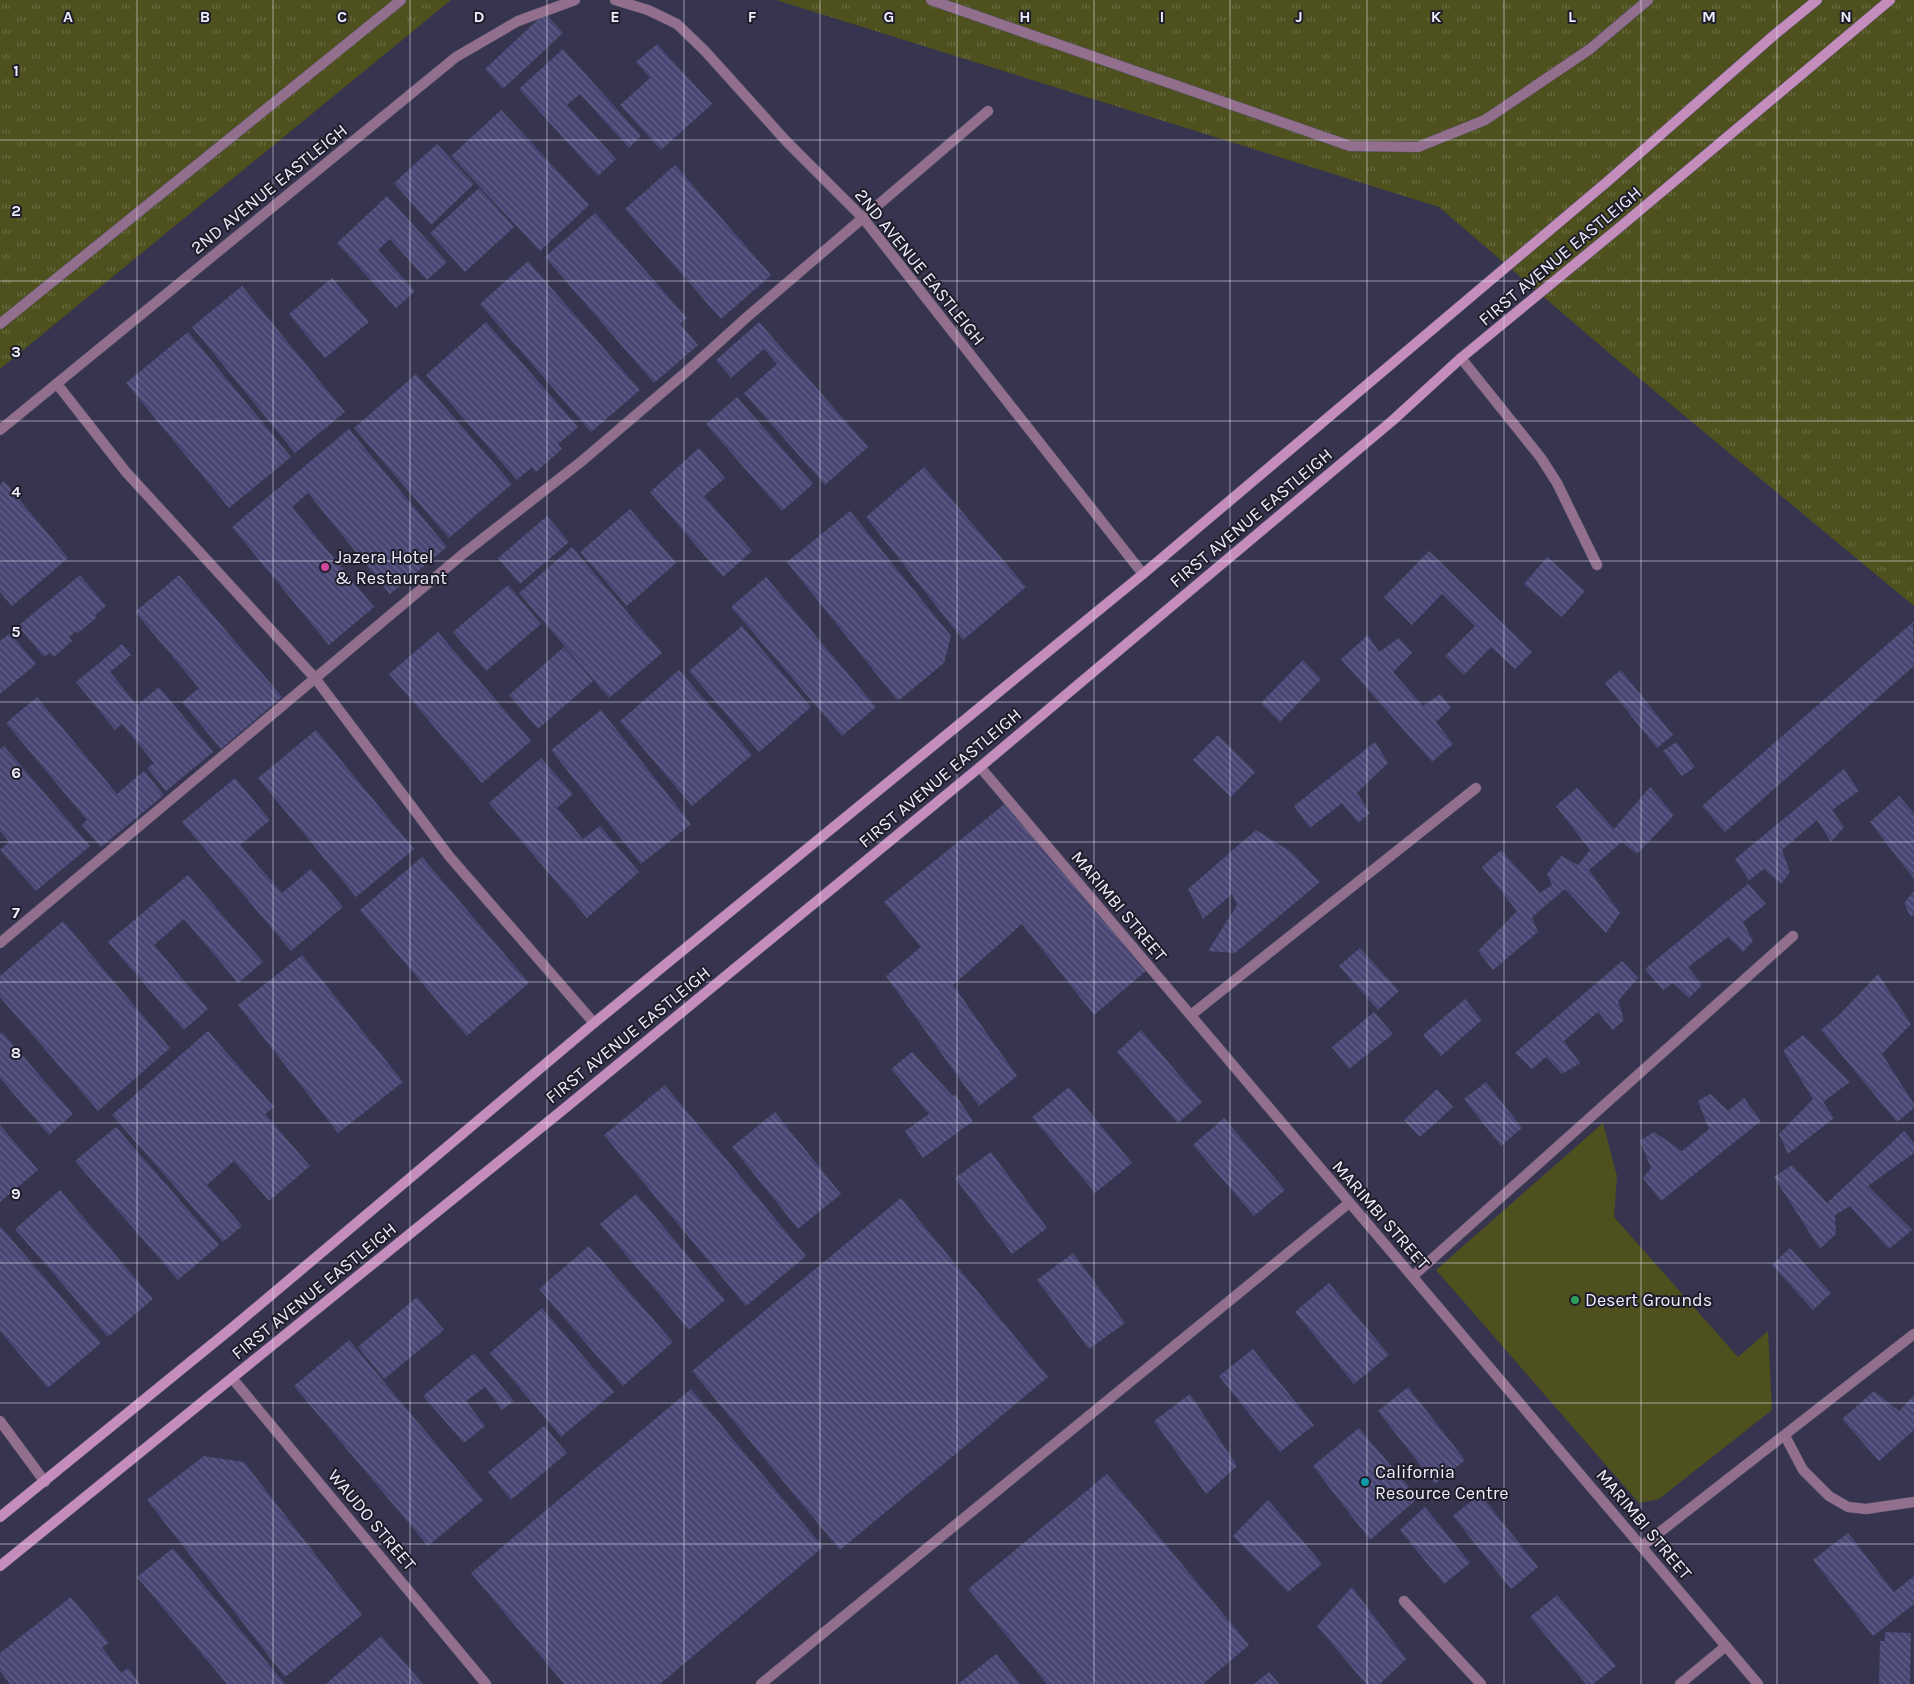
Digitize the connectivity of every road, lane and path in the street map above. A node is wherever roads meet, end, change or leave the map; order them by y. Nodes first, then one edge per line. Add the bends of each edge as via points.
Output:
1 (401, 0) edge
2 (575, 0) edge
3 (615, 0) edge
4 (931, 0) edge
5 (1648, 0) edge
6 (1817, 0) edge
7 (1890, 0) edge
8 (988, 111) dead end
9 (863, 218) junction
10 (0, 324) edge
11 (1461, 358) junction
12 (57, 384) junction
13 (0, 430) edge
14 (1597, 565) dead end
15 (1143, 574) junction
16 (315, 678) junction
17 (980, 767) junction
18 (1476, 788) dead end
19 (1794, 936) dead end
20 (0, 943) edge
21 (1191, 1015) junction
22 (594, 1023) junction
23 (1349, 1203) junction
24 (1413, 1276) junction
25 (1914, 1334) edge
26 (232, 1378) junction
27 (0, 1421) edge
28 (1785, 1436) junction
29 (45, 1482) junction
30 (1914, 1502) edge
31 (0, 1517) edge
32 (1642, 1546) junction
33 (0, 1566) edge
34 (1404, 1601) dead end
35 (1726, 1646) junction
36 (486, 1684) edge
37 (761, 1684) edge
38 (1482, 1684) edge
39 (1680, 1684) edge
40 (1758, 1684) edge

1 - 10 street
2 - 12 street, 2ND AVENUE EASTLEIGH via 518,21 456,57
3 - 9 street, 2ND AVENUE EASTLEIGH via 648,10 677,24
4 - 5 street via 1350,146 1418,147 1485,120 1590,49
6 - 15 main road, FIRST AVENUE EASTLEIGH
7 - 11 main road, FIRST AVENUE EASTLEIGH
8 - 9 street
9 - 15 street, 2ND AVENUE EASTLEIGH
9 - 16 street via 582,461 463,554
11 - 14 street via 1558,483
11 - 17 main road, FIRST AVENUE EASTLEIGH via 1392,421
12 - 13 street, 2ND AVENUE EASTLEIGH
12 - 16 street via 126,472
15 - 22 main road, FIRST AVENUE EASTLEIGH
16 - 20 street
16 - 22 street via 449,856
17 - 21 street, MARIMBI STREET
17 - 26 main road, FIRST AVENUE EASTLEIGH
18 - 21 street
19 - 24 street
21 - 23 street, MARIMBI STREET
22 - 29 main road, FIRST AVENUE EASTLEIGH
23 - 24 street, MARIMBI STREET
23 - 37 street
24 - 32 street, MARIMBI STREET
25 - 28 street
26 - 33 main road, FIRST AVENUE EASTLEIGH
26 - 36 street, WAUDO STREET
27 - 29 street
28 - 30 street via 1803,1470 1828,1496 1848,1506 1866,1509
28 - 32 street
29 - 31 main road, FIRST AVENUE EASTLEIGH
32 - 35 street, MARIMBI STREET
34 - 38 street
35 - 39 street
35 - 40 street, MARIMBI STREET

